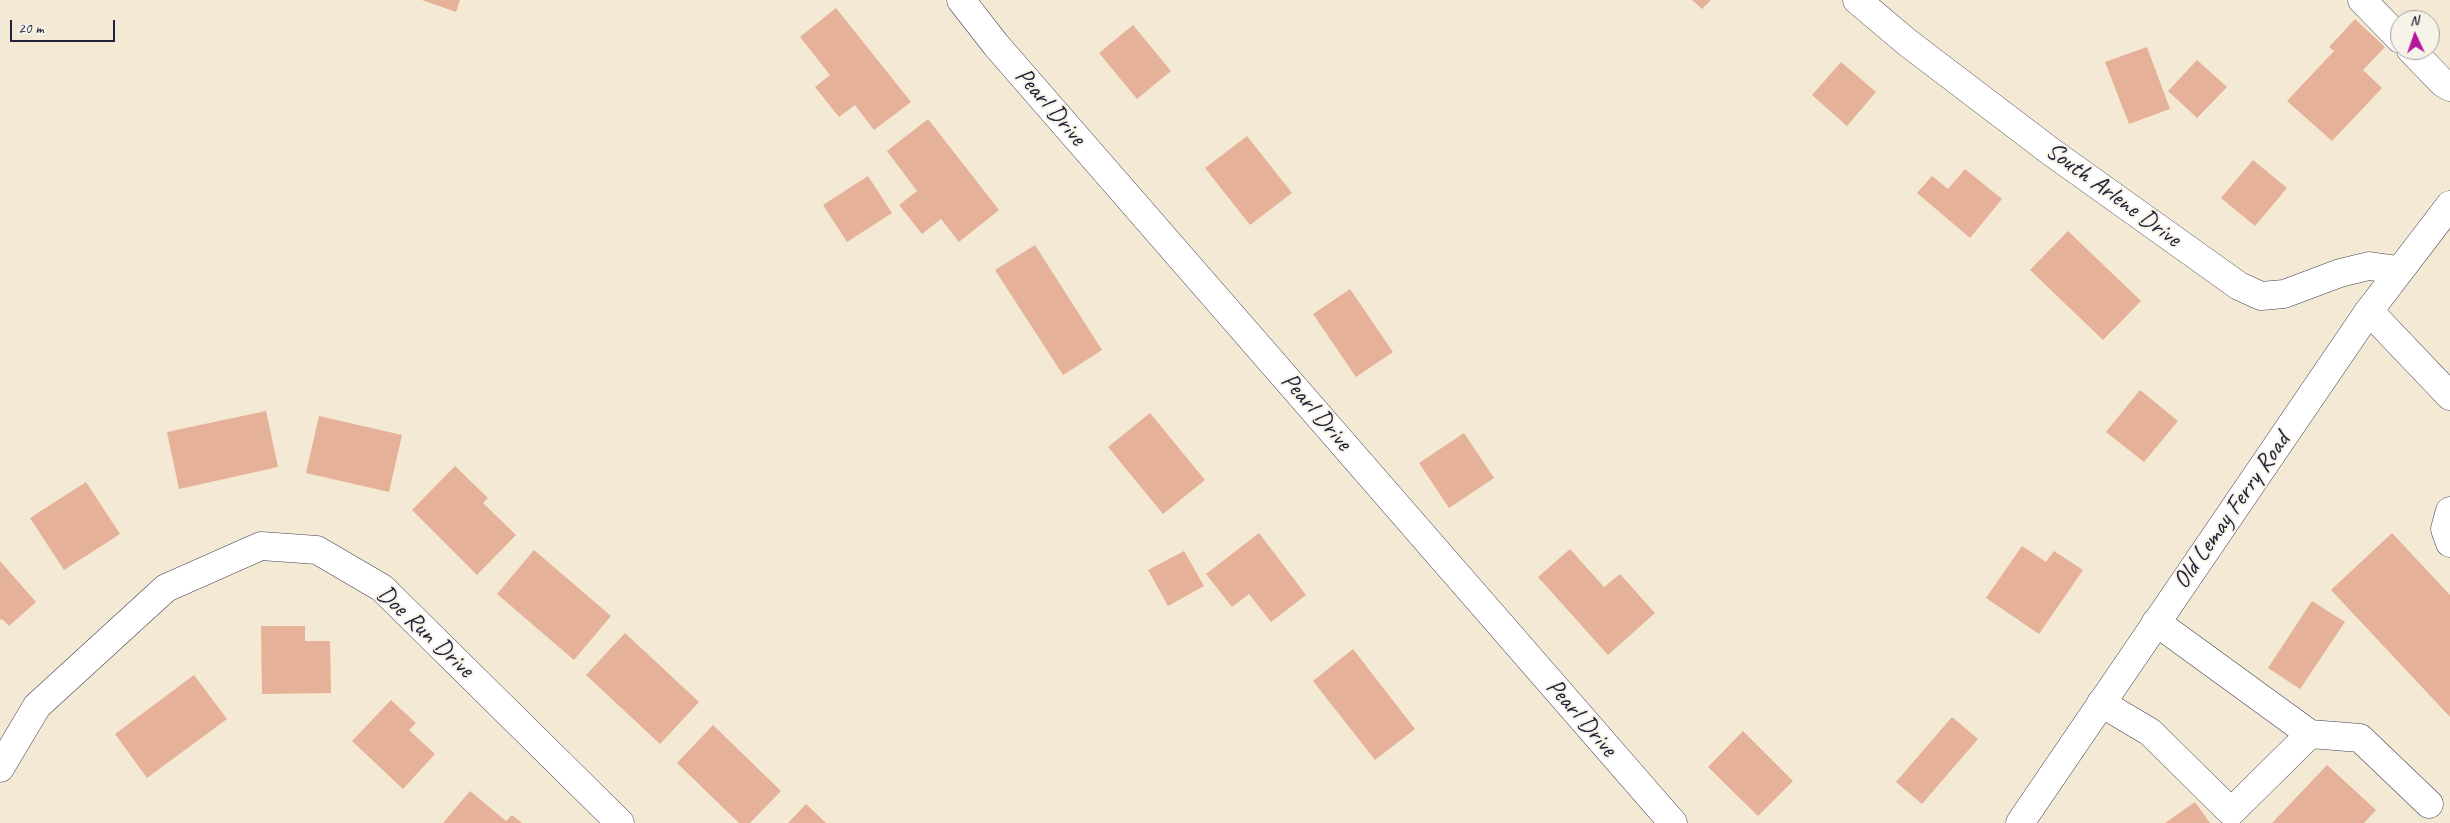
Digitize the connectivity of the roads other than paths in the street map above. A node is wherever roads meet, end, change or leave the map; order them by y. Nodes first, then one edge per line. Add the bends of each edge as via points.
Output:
1 (960, 0) edge
2 (1857, 0) edge
3 (2362, 0) edge
4 (2390, 29) edge
5 (2421, 60) edge
6 (2450, 87) edge
7 (2450, 205) edge
8 (2398, 270) junction
9 (2369, 311) junction
10 (2450, 396) edge
11 (2450, 511) edge
12 (2450, 543) edge
13 (2156, 622) junction
14 (2101, 703) junction
15 (2310, 734) junction
16 (0, 768) edge
17 (2429, 804) dead end
18 (620, 823) edge
19 (1672, 823) edge
20 (2020, 823) edge

1 - 19 street, Pearl Drive
2 - 8 street, South Arlene Drive via 2050,151 2239,286 2261,296 2284,294 2369,266
3 - 4 street
5 - 6 street
7 - 8 street, Old Lemay Ferry Road
8 - 9 street, Old Lemay Ferry Road
9 - 10 street
9 - 13 street, Old Lemay Ferry Road
11 - 12 street via 2445,529
13 - 14 street, Old Lemay Ferry Road
13 - 15 street
14 - 15 street via 2150,732 2232,812
14 - 20 street, Old Lemay Ferry Road
15 - 17 street via 2360,738
16 - 18 street, Doe Run Drive via 37,706 166,588 261,546 317,550 382,588

